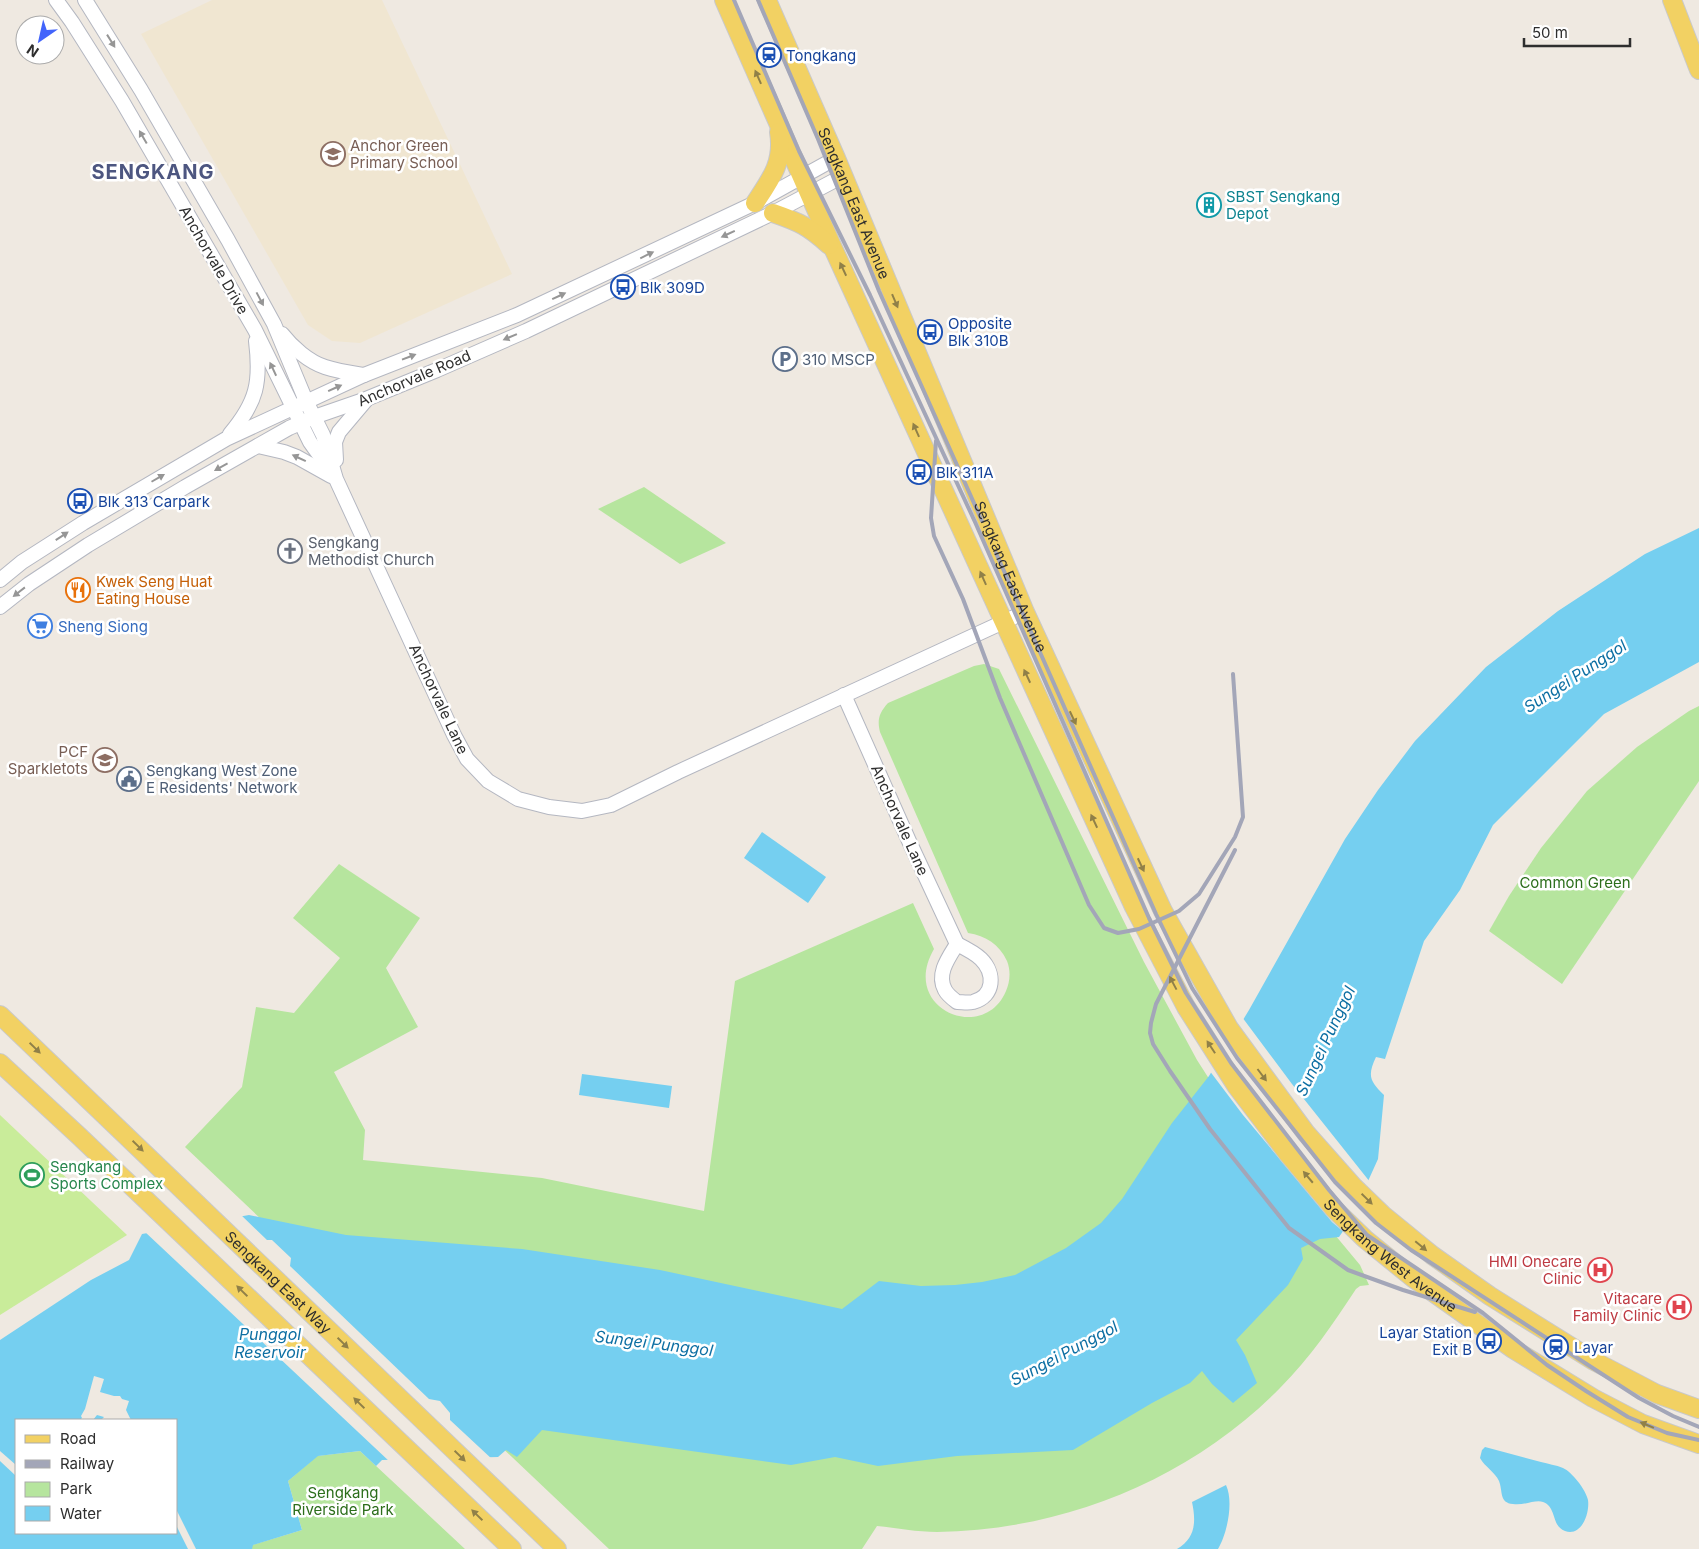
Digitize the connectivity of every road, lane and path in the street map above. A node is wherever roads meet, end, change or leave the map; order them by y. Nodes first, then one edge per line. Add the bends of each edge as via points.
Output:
1 (56, 0) edge
2 (85, 0) edge
3 (724, 0) edge
4 (767, 0) edge
5 (1672, 0) edge
6 (1699, 70) edge
7 (777, 121) junction
8 (836, 158) junction
9 (802, 176) junction
10 (843, 176) junction
11 (809, 194) junction
12 (755, 203) junction
13 (772, 213) junction
14 (833, 248) junction
15 (274, 324) junction
16 (255, 330) junction
17 (364, 375) junction
18 (366, 399) junction
19 (306, 401) junction
20 (292, 407) junction
21 (314, 416) junction
22 (300, 423) junction
23 (226, 439) junction
24 (258, 446) junction
25 (336, 478) junction
26 (0, 580) edge
27 (0, 607) edge
28 (1025, 612) junction
29 (1003, 622) junction
30 (844, 695) junction
31 (958, 944) dead end
32 (1215, 1006) joint
33 (0, 1015) edge
34 (1197, 1026) joint
35 (0, 1063) edge
36 (1696, 1406) edge
37 (1697, 1446) edge
38 (512, 1549) edge
39 (557, 1549) edge

16 -> 1 street, Anchorvale Drive via 122,101
2 -> 15 street, Anchorvale Drive via 220,225
7 -> 3 main road, Sengkang East Avenue
4 - 8 main road, Sengkang East Avenue
5 - 6 main road
7 - 9 main road, Sengkang East Avenue
7 - 12 main road via 781,145 779,160
8 - 9 street, Anchorvale Road
8 - 10 main road, Sengkang East Avenue
9 - 11 main road, Sengkang East Avenue
9 - 12 street, Anchorvale Road
10 - 11 street, Anchorvale Road
10 -> 28 main road, Sengkang East Avenue
11 - 13 street, Anchorvale Road
11 - 14 main road, Sengkang East Avenue
17 -> 12 street, Anchorvale Road via 517,315
13 - 14 main road via 806,226
13 -> 18 street, Anchorvale Road via 526,330
29 -> 14 main road, Sengkang East Avenue
15 - 17 street via 287,342 315,363
15 - 19 street, Anchorvale Drive
20 -> 16 street, Anchorvale Drive
16 - 23 street via 259,366 255,395 243,418
19 -> 17 street, Anchorvale Road
18 - 21 street, Anchorvale Road
18 - 25 street via 339,432 335,442
19 - 20 street, Anchorvale Road
19 - 21 street, Anchorvale Drive
20 - 22 street, Anchorvale Drive
20 - 23 street, Anchorvale Road
21 - 22 street, Anchorvale Road
21 - 25 street, Anchorvale Lane via 324,435
22 - 24 street, Anchorvale Road
22 - 25 street, Anchorvale Lane
26 -> 23 street, Anchorvale Road via 83,522
25 -> 24 street via 297,457
24 -> 27 street, Anchorvale Road via 88,545
25 - 30 street, Anchorvale Lane via 467,759 488,781 518,798 549,807 582,811 611,805
28 - 29 street, Anchorvale Lane
28 -> 32 main road, Sengkang East Avenue via 1162,912
29 - 30 street, Anchorvale Lane
34 -> 29 main road, Sengkang East Avenue via 1143,924
30 - 31 street, Anchorvale Lane
32 -> 36 main road, Sengkang West Avenue via 1306,1133 1383,1215 1440,1261 1565,1344 1657,1394
33 -> 39 main road, Sengkang East Way
37 -> 34 main road, Sengkang West Avenue via 1643,1424 1593,1398 1513,1350 1365,1239 1288,1154 1237,1087
38 -> 35 main road

